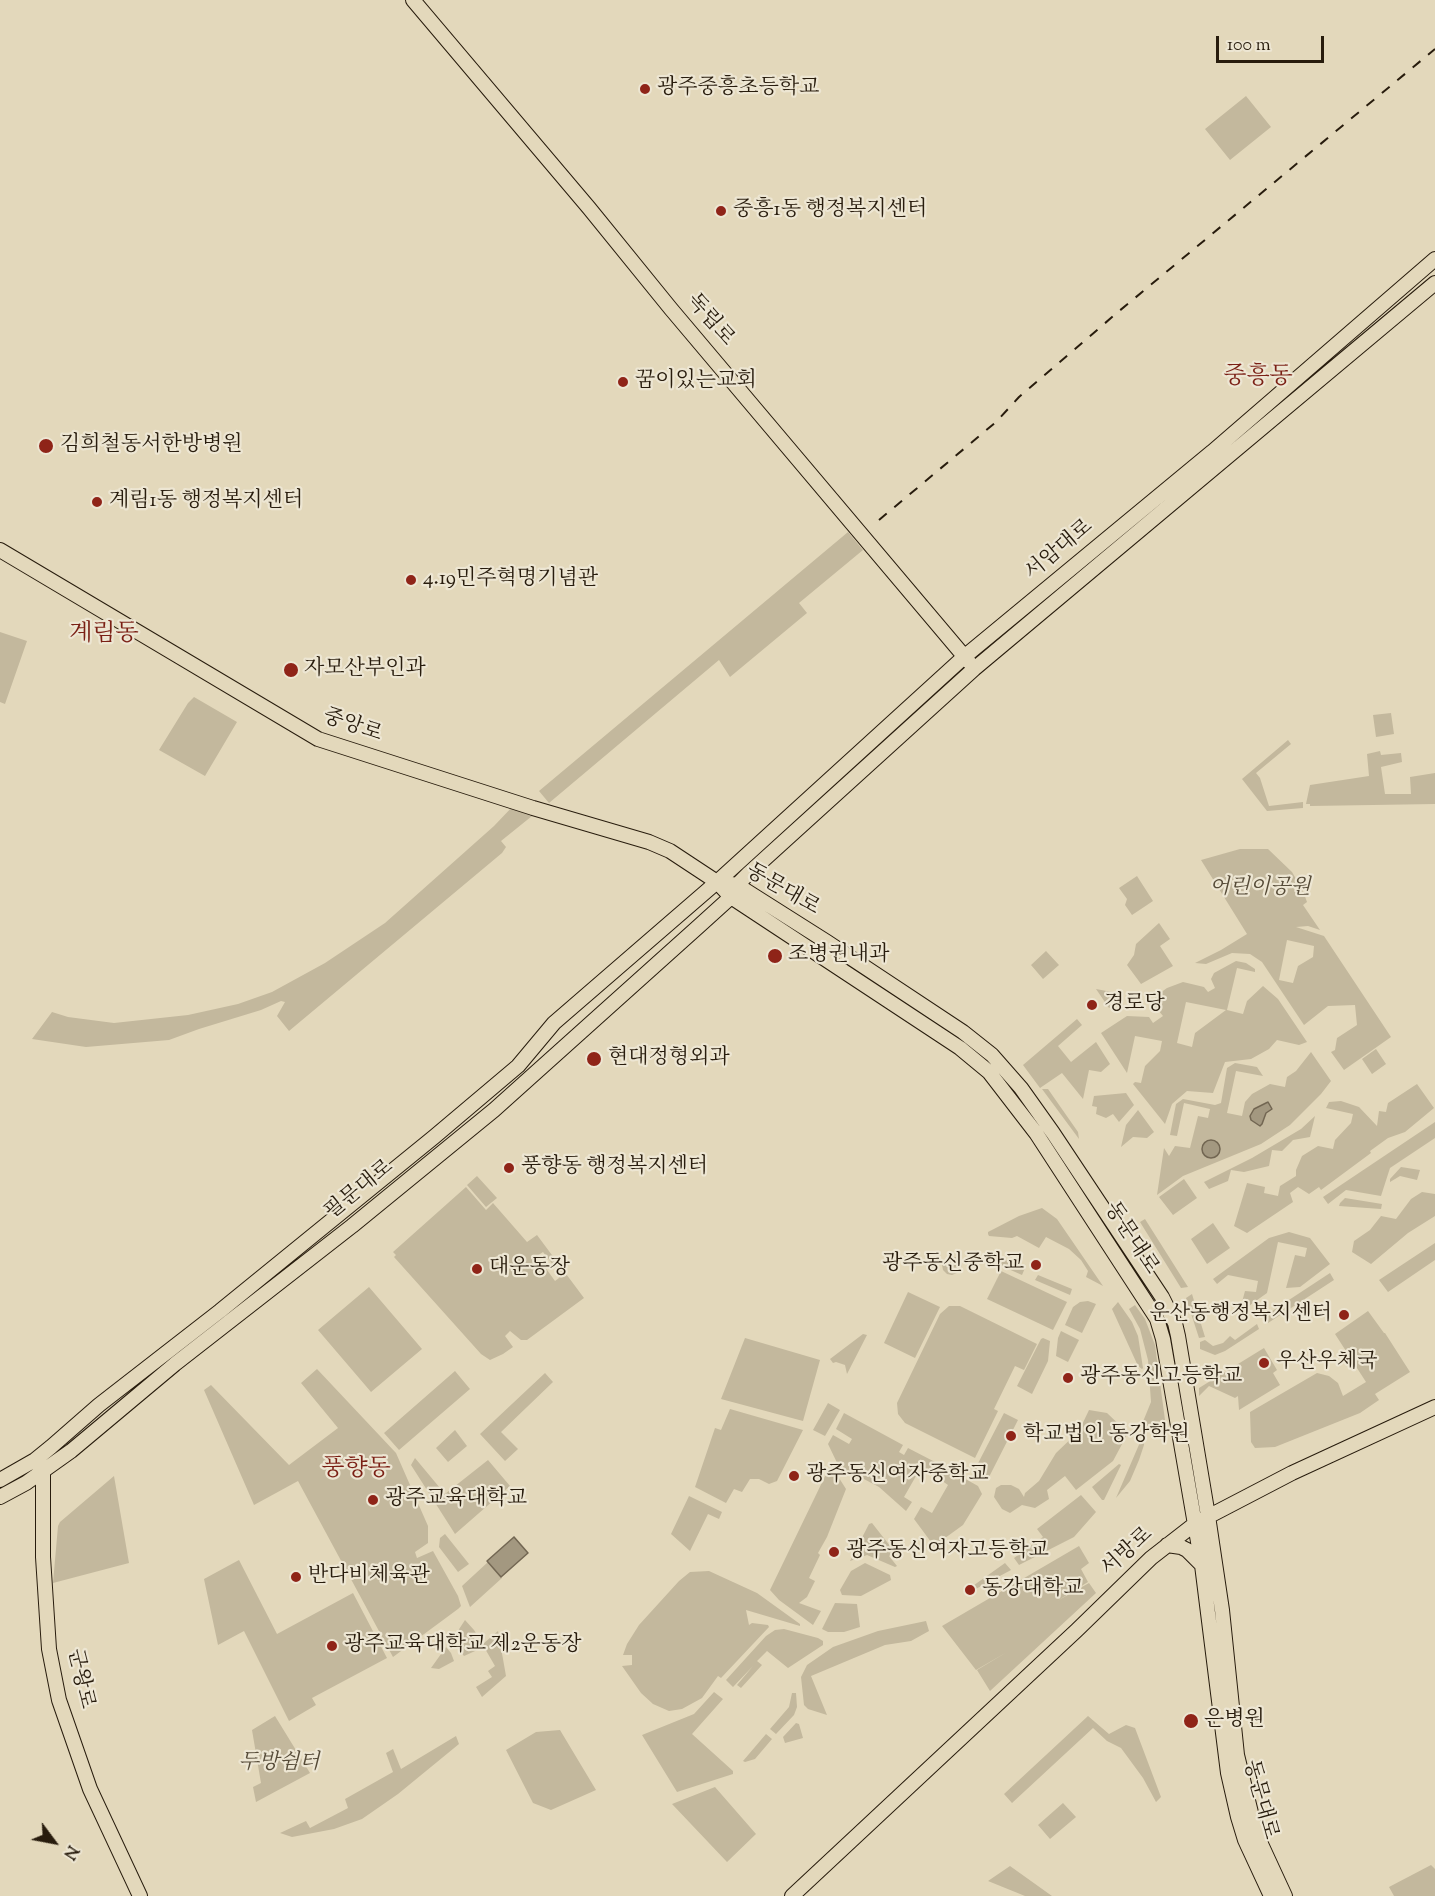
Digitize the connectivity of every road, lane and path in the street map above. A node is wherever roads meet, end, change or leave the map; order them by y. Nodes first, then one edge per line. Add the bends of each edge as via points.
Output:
1 (413, 0) edge
2 (1435, 259) edge
3 (1435, 283) edge
4 (1430, 290) edge
5 (0, 550) edge
6 (964, 657) junction
7 (974, 669) junction
8 (717, 882) junction
9 (734, 891) junction
10 (1435, 1407) edge
11 (39, 1466) junction
12 (0, 1480) edge
13 (0, 1497) edge
14 (1208, 1516) junction
15 (1196, 1523) junction
16 (1167, 1545) junction
17 (1202, 1565) junction
18 (140, 1896) edge
19 (792, 1896) edge
20 (1271, 1896) edge
21 (1285, 1896) edge

1 - 6 main road, 독립로
2 - 6 main road, 서암대로 via 1212,452
3 - 4 main road, 서암대로
4 - 7 main road, 서암대로
5 - 8 main road, 중앙로 via 318,739 649,842
6 - 7 main road, 독립로
6 - 8 main road, 서암대로
7 - 9 main road, 서암대로
8 - 9 main road, 동문대로
8 - 11 main road, 필문대로 via 554,1023 518,1066 220,1311 99,1405
9 - 11 main road, 필문대로 via 494,1110 71,1451
9 - 14 main road, 동문대로 via 827,942 968,1036 992,1055 1021,1088 1136,1256 1175,1323
9 - 15 main road, 동문대로 via 960,1048 989,1072 1018,1108 1157,1319
10 - 14 main road, 서방로
11 - 12 main road, 필문대로
11 - 13 main road, 필문대로
11 - 18 main road, 군왕로 via 48,1638 59,1700 90,1789
14 - 15 main road, 서방로
14 - 21 main road, 동문대로 via 1237,1755 1252,1817
15 - 16 main road, 서방로
15 - 17 main road, 동문대로
16 - 17 main road via 1187,1550
16 - 19 main road, 서방로
17 - 20 main road, 동문대로 via 1230,1782 1245,1840

